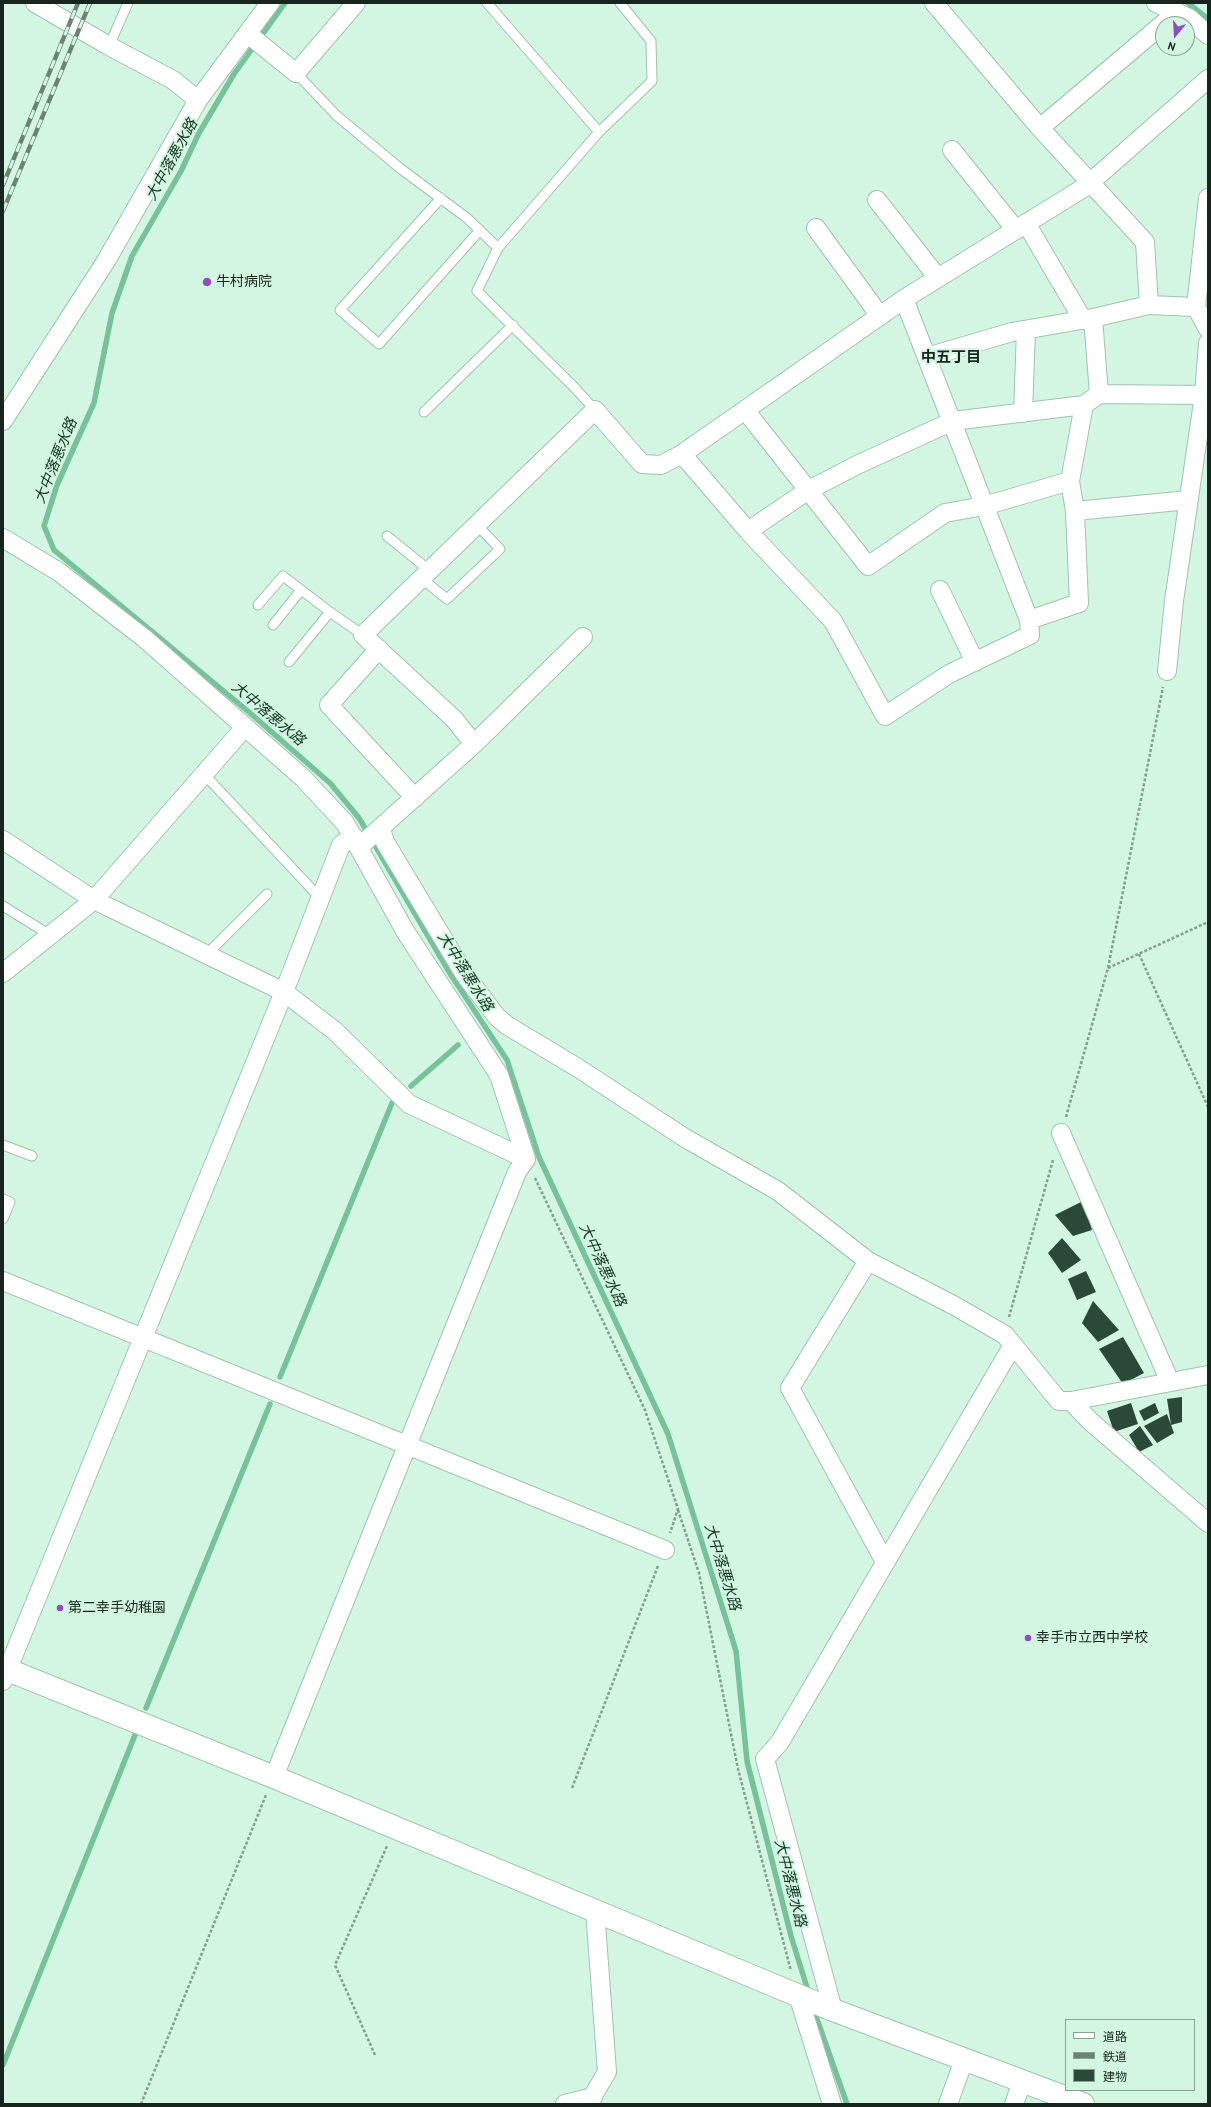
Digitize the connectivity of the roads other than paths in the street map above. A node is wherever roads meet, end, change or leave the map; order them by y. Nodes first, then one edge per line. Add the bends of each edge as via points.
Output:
1 (35, 3) edge
2 (128, 3) edge
3 (270, 3) edge
4 (356, 3) edge
5 (487, 3) edge
6 (620, 3) edge
7 (934, 3) edge
8 (1156, 3) edge
9 (1177, 12) junction
10 (248, 35) junction
11 (1208, 35) edge
12 (109, 46) junction
13 (296, 73) junction
14 (1208, 79) edge
15 (198, 100) junction
16 (1040, 128) junction
17 (599, 132) junction
18 (952, 150) dead end
19 (1090, 182) junction
20 (441, 198) junction
21 (1208, 198) edge
22 (877, 200) dead end
23 (1021, 226) junction
24 (816, 228) dead end
25 (480, 230) junction
26 (498, 248) junction
27 (1204, 263) edge
28 (938, 278) junction
29 (904, 299) junction
30 (1149, 305) junction
31 (1196, 307) junction
32 (880, 316) junction
33 (1088, 319) junction
34 (513, 325) junction
35 (1208, 329) edge
36 (1026, 330) junction
37 (1208, 343) edge
38 (927, 357) junction
39 (1099, 394) junction
40 (1206, 399) edge
41 (1084, 405) junction
42 (595, 410) junction
43 (745, 410) junction
44 (424, 412) dead end
45 (1023, 412) junction
46 (3, 421) edge
47 (953, 421) junction
48 (682, 454) junction
49 (1070, 481) junction
50 (807, 491) junction
51 (1189, 500) junction
52 (984, 506) junction
53 (1075, 511) junction
54 (477, 525) junction
55 (748, 531) junction
56 (387, 536) dead end
57 (3, 538) edge
58 (425, 574) junction
59 (301, 590) junction
60 (940, 590) dead end
61 (258, 605) dead end
62 (330, 612) junction
63 (1029, 620) junction
64 (273, 625) dead end
65 (363, 635) junction
66 (583, 637) dead end
67 (379, 649) junction
68 (289, 662) dead end
69 (975, 662) junction
70 (1166, 671) road end
71 (245, 728) junction
72 (474, 744) junction
73 (204, 774) junction
74 (415, 798) junction
75 (380, 830) junction
76 (3, 840) edge
77 (359, 842) junction
78 (267, 894) dead end
79 (321, 899) junction
80 (94, 900) junction
81 (3, 906) edge
82 (50, 935) junction
83 (207, 954) junction
84 (3, 973) edge
85 (284, 992) junction
86 (1061, 1133) dead end
87 (3, 1145) edge
88 (32, 1156) dead end
89 (526, 1159) junction
90 (3, 1199) edge
91 (3, 1219) edge
92 (868, 1261) junction
93 (3, 1281) edge
94 (143, 1337) junction
95 (1013, 1345) junction
96 (1208, 1375) edge
97 (1170, 1382) junction
98 (1071, 1401) junction
99 (408, 1445) junction
100 (1208, 1523) edge
101 (665, 1550) road end
102 (885, 1562) junction
103 (4, 1673) edge
104 (274, 1777) junction
105 (595, 1910) junction
106 (798, 1995) junction
107 (827, 2008) junction
108 (964, 2060) junction
109 (1022, 2082) junction
110 (590, 2100) edge
111 (565, 2104) edge
112 (832, 2104) edge
113 (948, 2104) edge
114 (1014, 2104) edge
115 (1083, 2104) edge

1 - 12 street
2 - 12 lane
3 - 10 street
4 - 13 street
5 - 17 lane
6 - 17 lane via 651,41 652,81
7 - 16 street
8 - 9 street
9 - 11 street via 1189,18
9 - 16 street
10 - 13 street
10 - 15 street
12 - 15 street via 172,80
13 - 20 lane via 337,116 401,170
14 - 19 street
15 - 46 street via 106,261
16 - 19 street
17 - 26 lane
18 - 23 street
19 - 23 street
19 - 30 street via 1145,242
20 - 25 lane
20 - 25 lane via 340,310 379,344
21 - 27 street
22 - 28 street
23 - 28 street
23 - 33 street
24 - 32 street
25 - 26 lane
26 - 34 lane via 477,291
27 - 31 street
28 - 29 street
29 - 32 street
29 - 38 street
30 - 31 street
30 - 33 street
31 - 35 street
32 - 43 street
33 - 36 street
33 - 39 street
34 - 42 lane
34 - 44 lane
36 - 38 street
36 - 45 street
37 - 40 street
38 - 47 street
39 - 40 street
39 - 41 street
40 - 51 street
41 - 45 street
41 - 49 street
42 - 48 street via 642,464 662,465
42 - 54 street
43 - 48 street
43 - 50 street
45 - 47 street
47 - 50 street
47 - 52 street
48 - 55 street
49 - 52 street
49 - 53 street
50 - 52 street via 868,566 945,513
50 - 55 street
51 - 53 street
51 - 70 street
52 - 63 street
53 - 63 street via 1079,603
54 - 58 street
54 - 58 lane via 500,549 446,599
55 - 69 street via 833,621 885,716 949,674
56 - 58 lane
57 - 71 street via 58,572 144,638
58 - 65 street
59 - 61 lane via 283,576
59 - 62 lane
59 - 64 lane
60 - 69 street
62 - 65 lane
62 - 68 lane
63 - 69 street via 1030,635
65 - 67 street
66 - 72 street
67 - 72 street via 454,719
67 - 74 street via 329,705
71 - 73 street
71 - 77 street via 303,778
72 - 74 street
73 - 79 lane
73 - 80 street
74 - 75 street
75 - 77 street
75 - 92 street via 464,975 497,1017 685,1138 778,1191
76 - 80 street
77 - 79 street via 341,845
77 - 89 street via 405,931 499,1075
78 - 83 lane
79 - 85 street
80 - 82 street
80 - 83 street
81 - 82 lane
82 - 84 street
83 - 85 street
85 - 89 street via 335,1031 409,1104
85 - 94 street
86 - 97 street
87 - 88 lane
89 - 99 street via 517,1172
90 - 91 lane via 10,1202
92 - 95 street via 956,1306 1004,1335
92 - 102 street via 790,1388
93 - 94 street
94 - 99 street
94 - 103 street
95 - 98 street via 1059,1401
95 - 102 street
96 - 97 street
97 - 98 street
98 - 100 street via 1090,1421
99 - 101 street
99 - 104 street
102 - 107 street via 780,1742 765,1759
103 - 104 street
104 - 105 street
105 - 106 street
105 - 110 street via 607,2072
106 - 107 street
106 - 112 street
107 - 108 street
108 - 109 street
108 - 113 street
109 - 114 street
109 - 115 street
110 - 111 street

